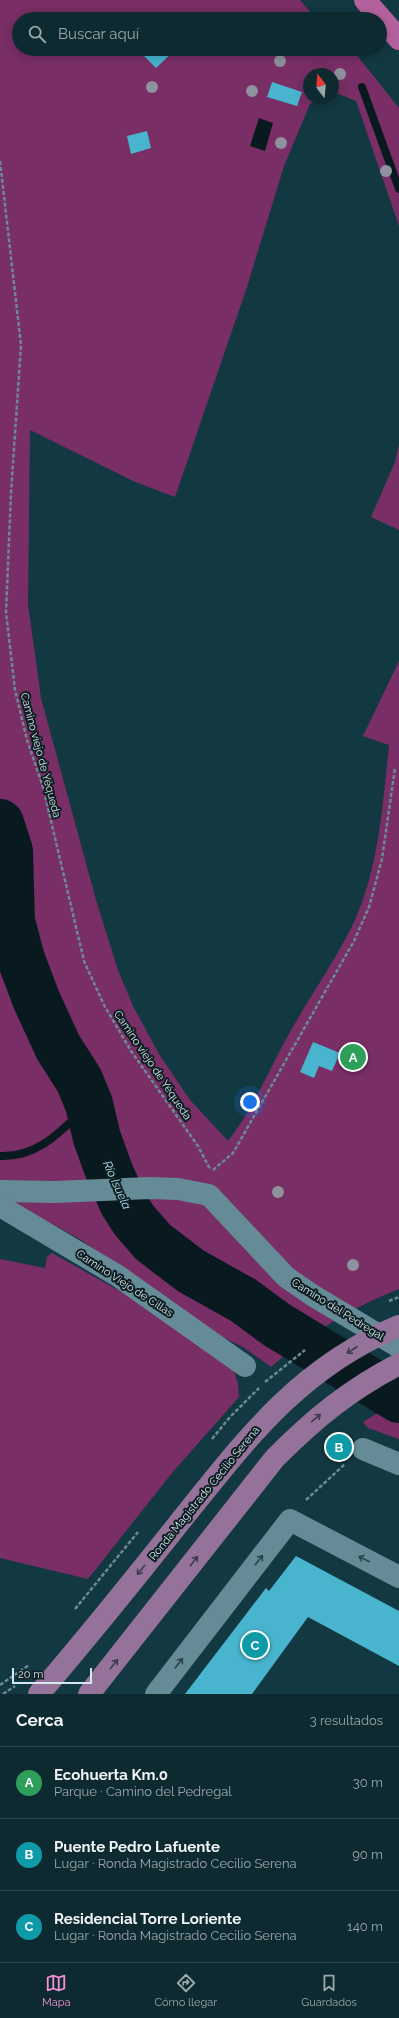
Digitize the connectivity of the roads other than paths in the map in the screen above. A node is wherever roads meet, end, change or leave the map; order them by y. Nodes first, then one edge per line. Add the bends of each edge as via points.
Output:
1 (365, 0) edge
2 (375, 12) edge
3 (387, 25) edge
4 (399, 39) edge
5 (0, 1191) edge
6 (0, 1206) edge
7 (399, 1326) edge
8 (399, 1348) edge
9 (399, 1364) edge
10 (245, 1366) dead end
11 (362, 1449) road end
12 (399, 1464) edge
13 (399, 1576) edge
14 (39, 1694) edge
15 (89, 1694) edge
16 (156, 1694) edge

1 - 2 highway
3 - 4 highway
5 - 8 street, Camino del Pedregal via 55,1192 150,1188 178,1189 209,1195 286,1277
6 - 10 street, Camino Viejo de Cillas via 118,1276
7 -> 14 main road, Ronda Magistrado Cecilio Serena via 359,1345 327,1366 263,1420
15 -> 9 main road via 275,1458 308,1425 335,1403
11 - 12 street
13 - 16 street via 290,1520

